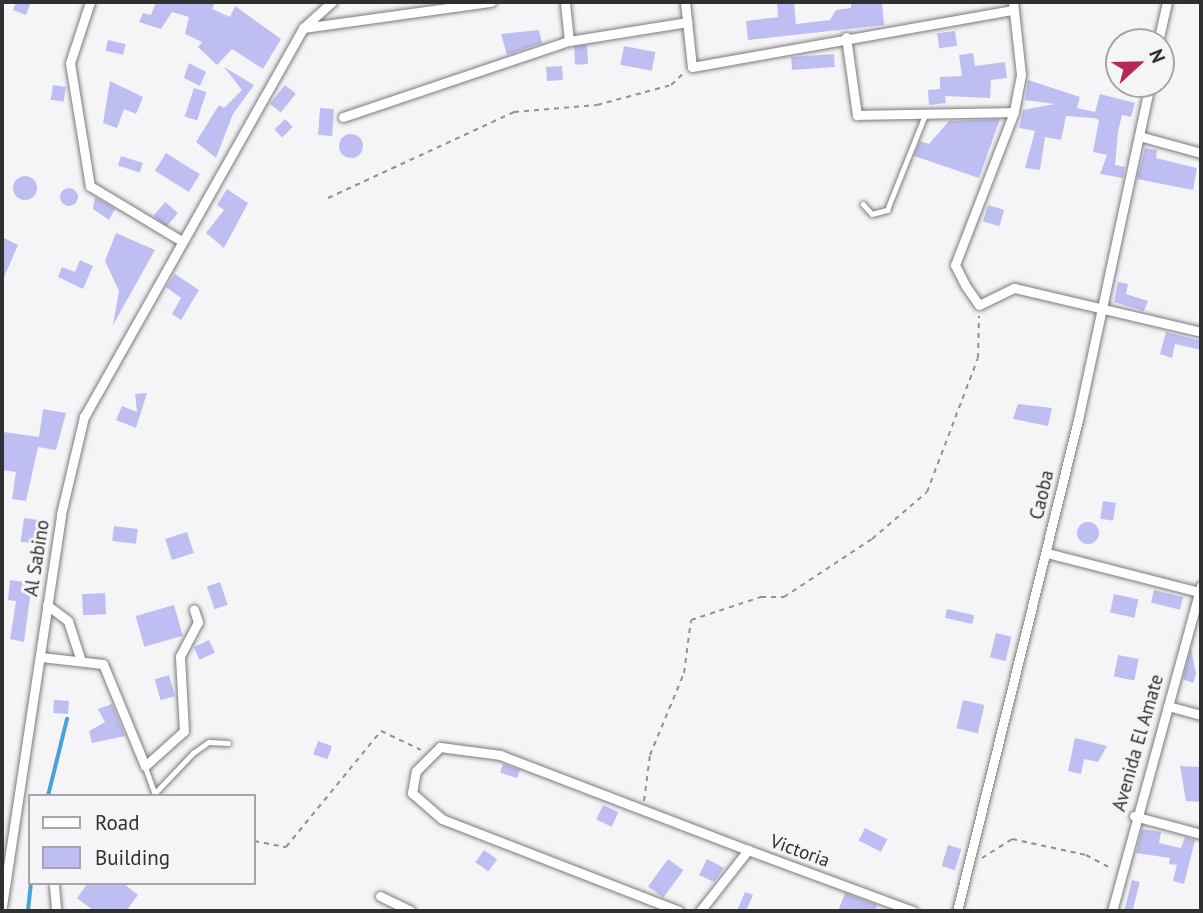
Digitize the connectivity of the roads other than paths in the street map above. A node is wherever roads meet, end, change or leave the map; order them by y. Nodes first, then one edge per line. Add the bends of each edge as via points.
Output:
1 (90, 2) edge
2 (332, 2) edge
3 (491, 2) edge
4 (565, 2) edge
5 (685, 2) edge
6 (1167, 2) edge
7 (1013, 6) edge
8 (687, 22) junction
9 (1161, 28) edge
10 (303, 29) junction
11 (846, 37) junction
12 (569, 41) junction
13 (1147, 98) edge
14 (1014, 112) junction
15 (925, 114) junction
16 (344, 117) dead end
17 (1139, 136) junction
18 (1201, 153) edge
19 (863, 204) dead end
20 (180, 240) junction
21 (1102, 311) junction
22 (1201, 332) edge
23 (1047, 554) junction
24 (1200, 589) edge
25 (47, 606) junction
26 (194, 610) dead end
27 (41, 657) junction
28 (80, 657) junction
29 (1168, 706) junction
30 (1201, 715) edge
31 (228, 743) dead end
32 (145, 765) junction
33 (1134, 816) junction
34 (1201, 834) edge
35 (748, 850) junction
36 (54, 886) dead end
37 (380, 896) dead end
38 (2, 906) edge
39 (56, 911) edge
40 (411, 911) edge
41 (679, 911) edge
42 (700, 911) edge
43 (913, 911) edge
44 (957, 911) edge
45 (1112, 911) edge

1 - 20 street via 70,63 90,186
2 - 10 street, Al Sabino
3 - 10 street
4 - 12 street
5 - 8 street
6 - 9 street
7 - 11 street
7 - 14 street via 1021,75
8 - 11 street via 692,67
8 - 12 street
10 - 20 street, Al Sabino
11 - 15 street via 856,115
12 - 16 street
13 - 17 street, Caoba
14 - 15 street
14 - 21 street via 955,265 979,305 1014,288
15 - 19 lane via 887,210 872,214
17 - 18 street
17 - 21 street, Caoba
20 - 25 street, Al Sabino via 84,417
21 - 22 street
21 - 23 street, Caoba
23 - 24 street
23 - 44 street, Caoba
24 - 29 street, Avenida El Amate
25 - 27 street, Al Sabino
25 - 28 street via 68,621
26 - 32 street via 198,622 180,656 184,731
27 - 28 street
27 - 38 street, Al Sabino
28 - 32 street via 109,672
29 - 30 street
29 - 33 street, Avenida El Amate
31 - 32 lane via 209,742 155,793
33 - 34 street
33 - 45 street, Avenida El Amate
35 - 41 street via 500,755 440,747 429,754 411,781 412,793 442,819
35 - 42 street, Victoria
35 - 43 street, Victoria
36 - 39 street
37 - 40 street

